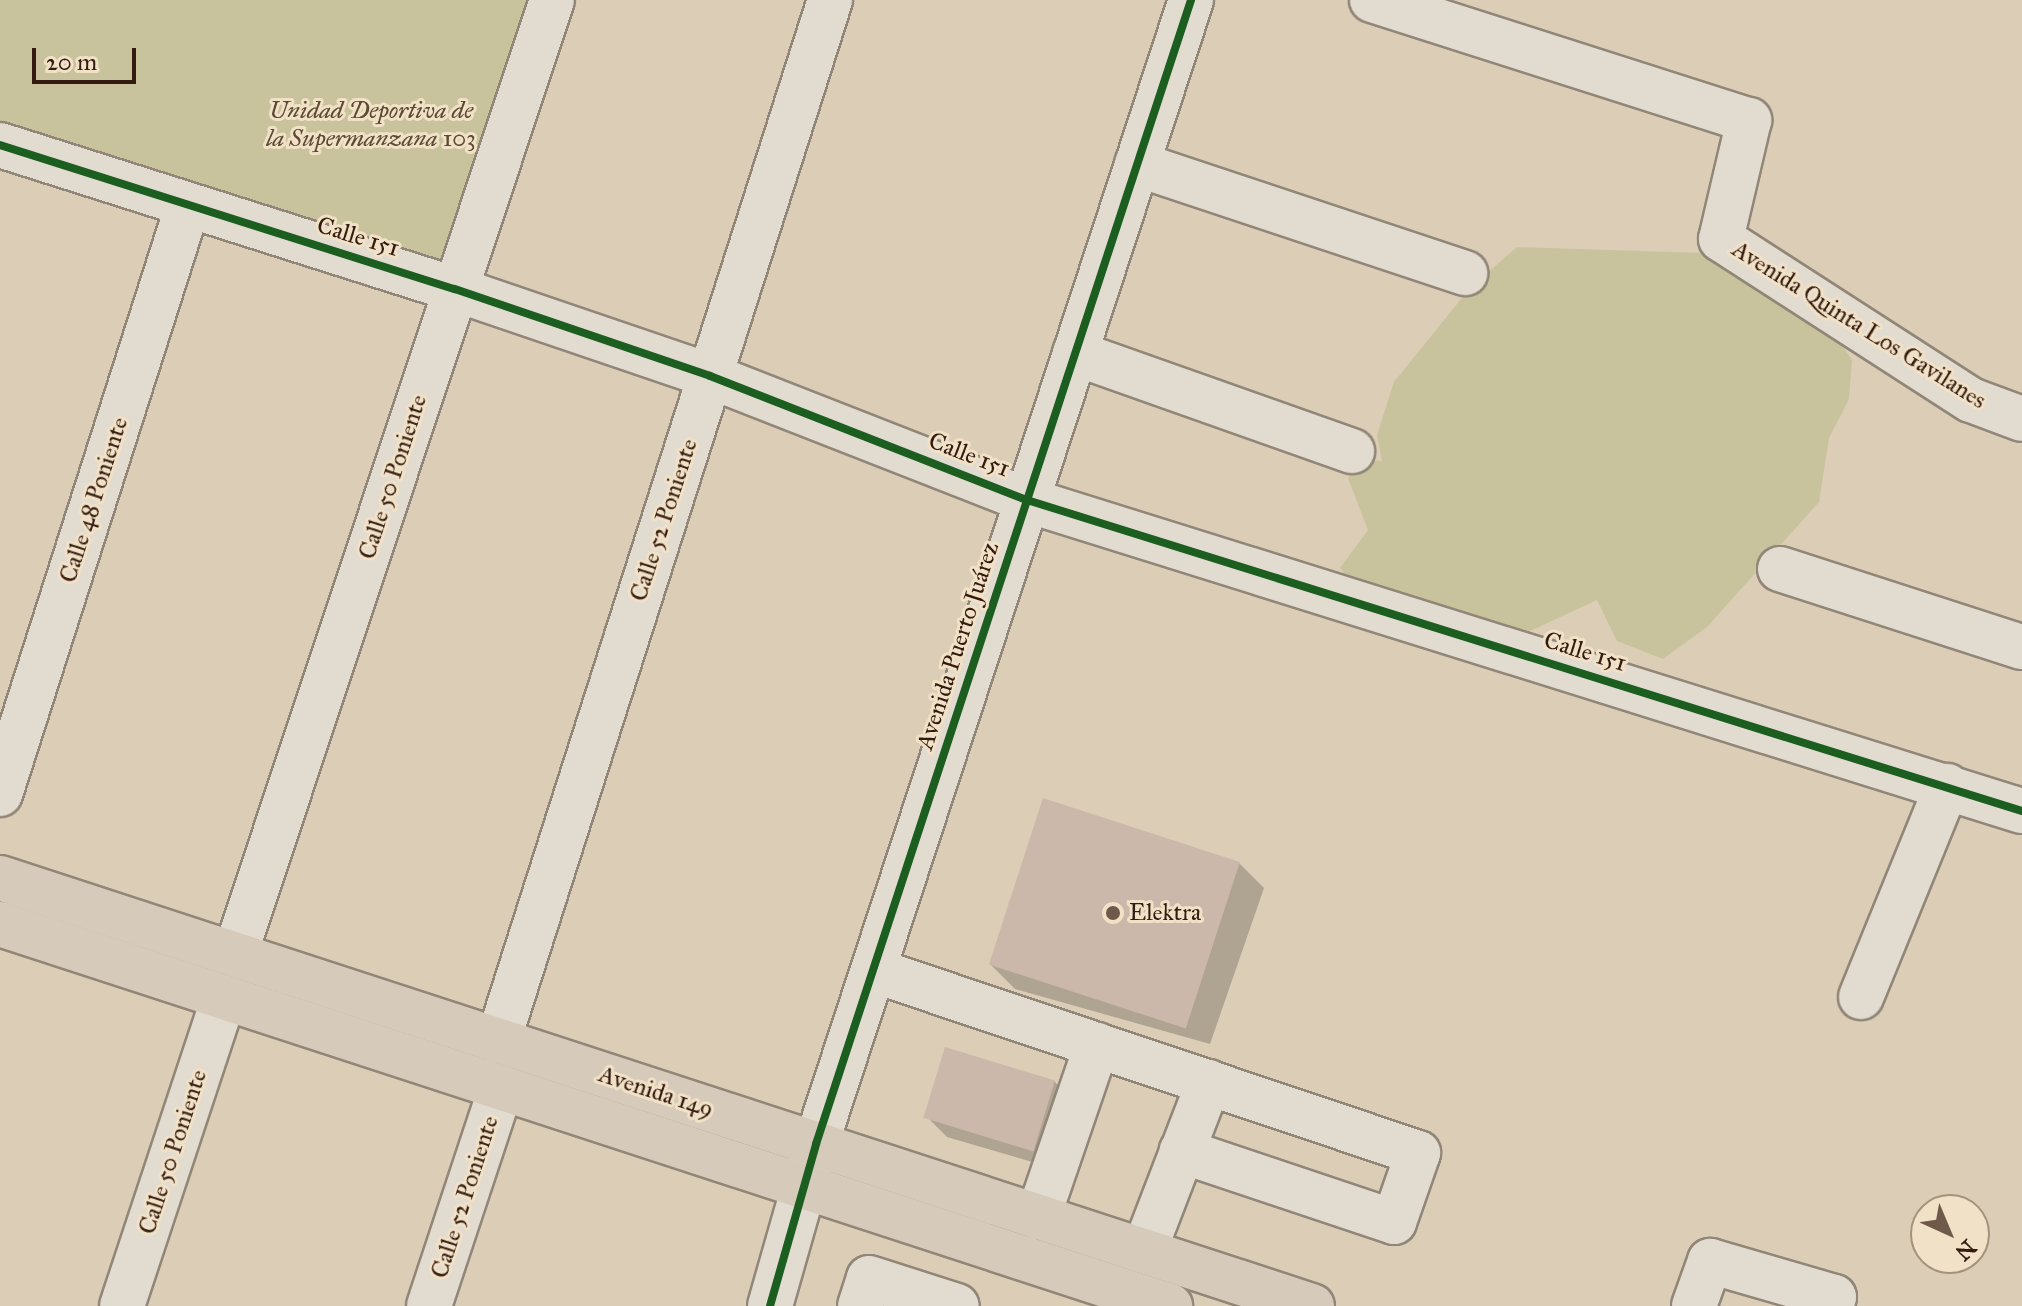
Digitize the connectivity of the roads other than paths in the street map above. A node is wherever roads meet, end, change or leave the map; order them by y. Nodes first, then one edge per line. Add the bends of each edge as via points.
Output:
1 (552, 0) edge
2 (830, 0) edge
3 (1191, 0) edge
4 (1372, 0) edge
5 (0, 145) edge
6 (1137, 164) junction
7 (188, 205) junction
8 (1465, 273) dead end
9 (455, 289) junction
10 (1075, 353) junction
11 (710, 376) junction
12 (2022, 419) edge
13 (1352, 451) dead end
14 (1027, 500) junction
15 (1780, 569) dead end
16 (2022, 647) edge
17 (1947, 786) junction
18 (0, 794) edge
19 (2022, 811) edge
20 (0, 878) edge
21 (0, 924) edge
22 (235, 954) junction
23 (873, 970) junction
24 (224, 997) junction
25 (1861, 997) dead end
26 (498, 1041) junction
27 (1097, 1045) junction
28 (1209, 1082) junction
29 (501, 1088) junction
30 (816, 1144) junction
31 (1182, 1151) junction
32 (803, 1186) junction
33 (1038, 1217) junction
34 (1144, 1251) junction
35 (1186, 1265) junction
36 (122, 1306) edge
37 (429, 1306) edge
38 (770, 1306) edge
39 (860, 1306) edge
40 (957, 1306) edge
41 (1172, 1306) edge
42 (1312, 1306) edge
43 (1694, 1306) edge
44 (1831, 1306) edge

1 - 9 street, Calle 50 Poniente
2 - 11 street, Calle 52 Poniente
3 - 6 street, Avenida Puerto Juárez
4 - 12 street, Avenida Quinta Los Gavilanes via 1749,120 1721,239 1971,400
5 - 7 street, Calle 151
6 - 8 street
6 - 10 street, Avenida Puerto Juárez
7 - 9 street, Calle 151
7 - 18 street, Calle 48 Poniente
9 - 11 street, Calle 151
9 - 22 street, Calle 50 Poniente
10 - 13 street
10 - 14 street, Avenida Puerto Juárez
11 - 14 street, Calle 151
11 - 26 street, Calle 52 Poniente
14 - 17 street, Calle 151
14 - 23 street, Avenida Puerto Juárez
15 - 16 street
17 - 19 street, Calle 151
17 - 25 street
20 - 22 main road, Avenida 149
21 - 24 main road, Avenida 149
22 - 26 main road, Avenida 149
23 - 27 street
23 - 30 street, Avenida Puerto Juárez
24 - 29 main road, Avenida 149
24 - 36 street, Calle 50 Poniente
26 - 30 main road, Avenida 149
27 - 28 street
27 - 33 street
28 - 31 street
28 - 31 street via 1418,1153 1394,1222
29 - 32 main road, Avenida 149
29 - 37 street, Calle 52 Poniente
30 - 32 street, Avenida Puerto Juárez
30 - 33 main road, Avenida 149
31 - 34 street
32 - 38 street, Avenida Puerto Juárez
32 - 41 main road, Avenida 149
33 - 34 main road, Avenida 149
34 - 35 main road, Avenida 149
35 - 41 main road
35 - 42 main road, Avenida 149
39 - 40 street via 869,1278
43 - 44 street via 1710,1261 1834,1297

